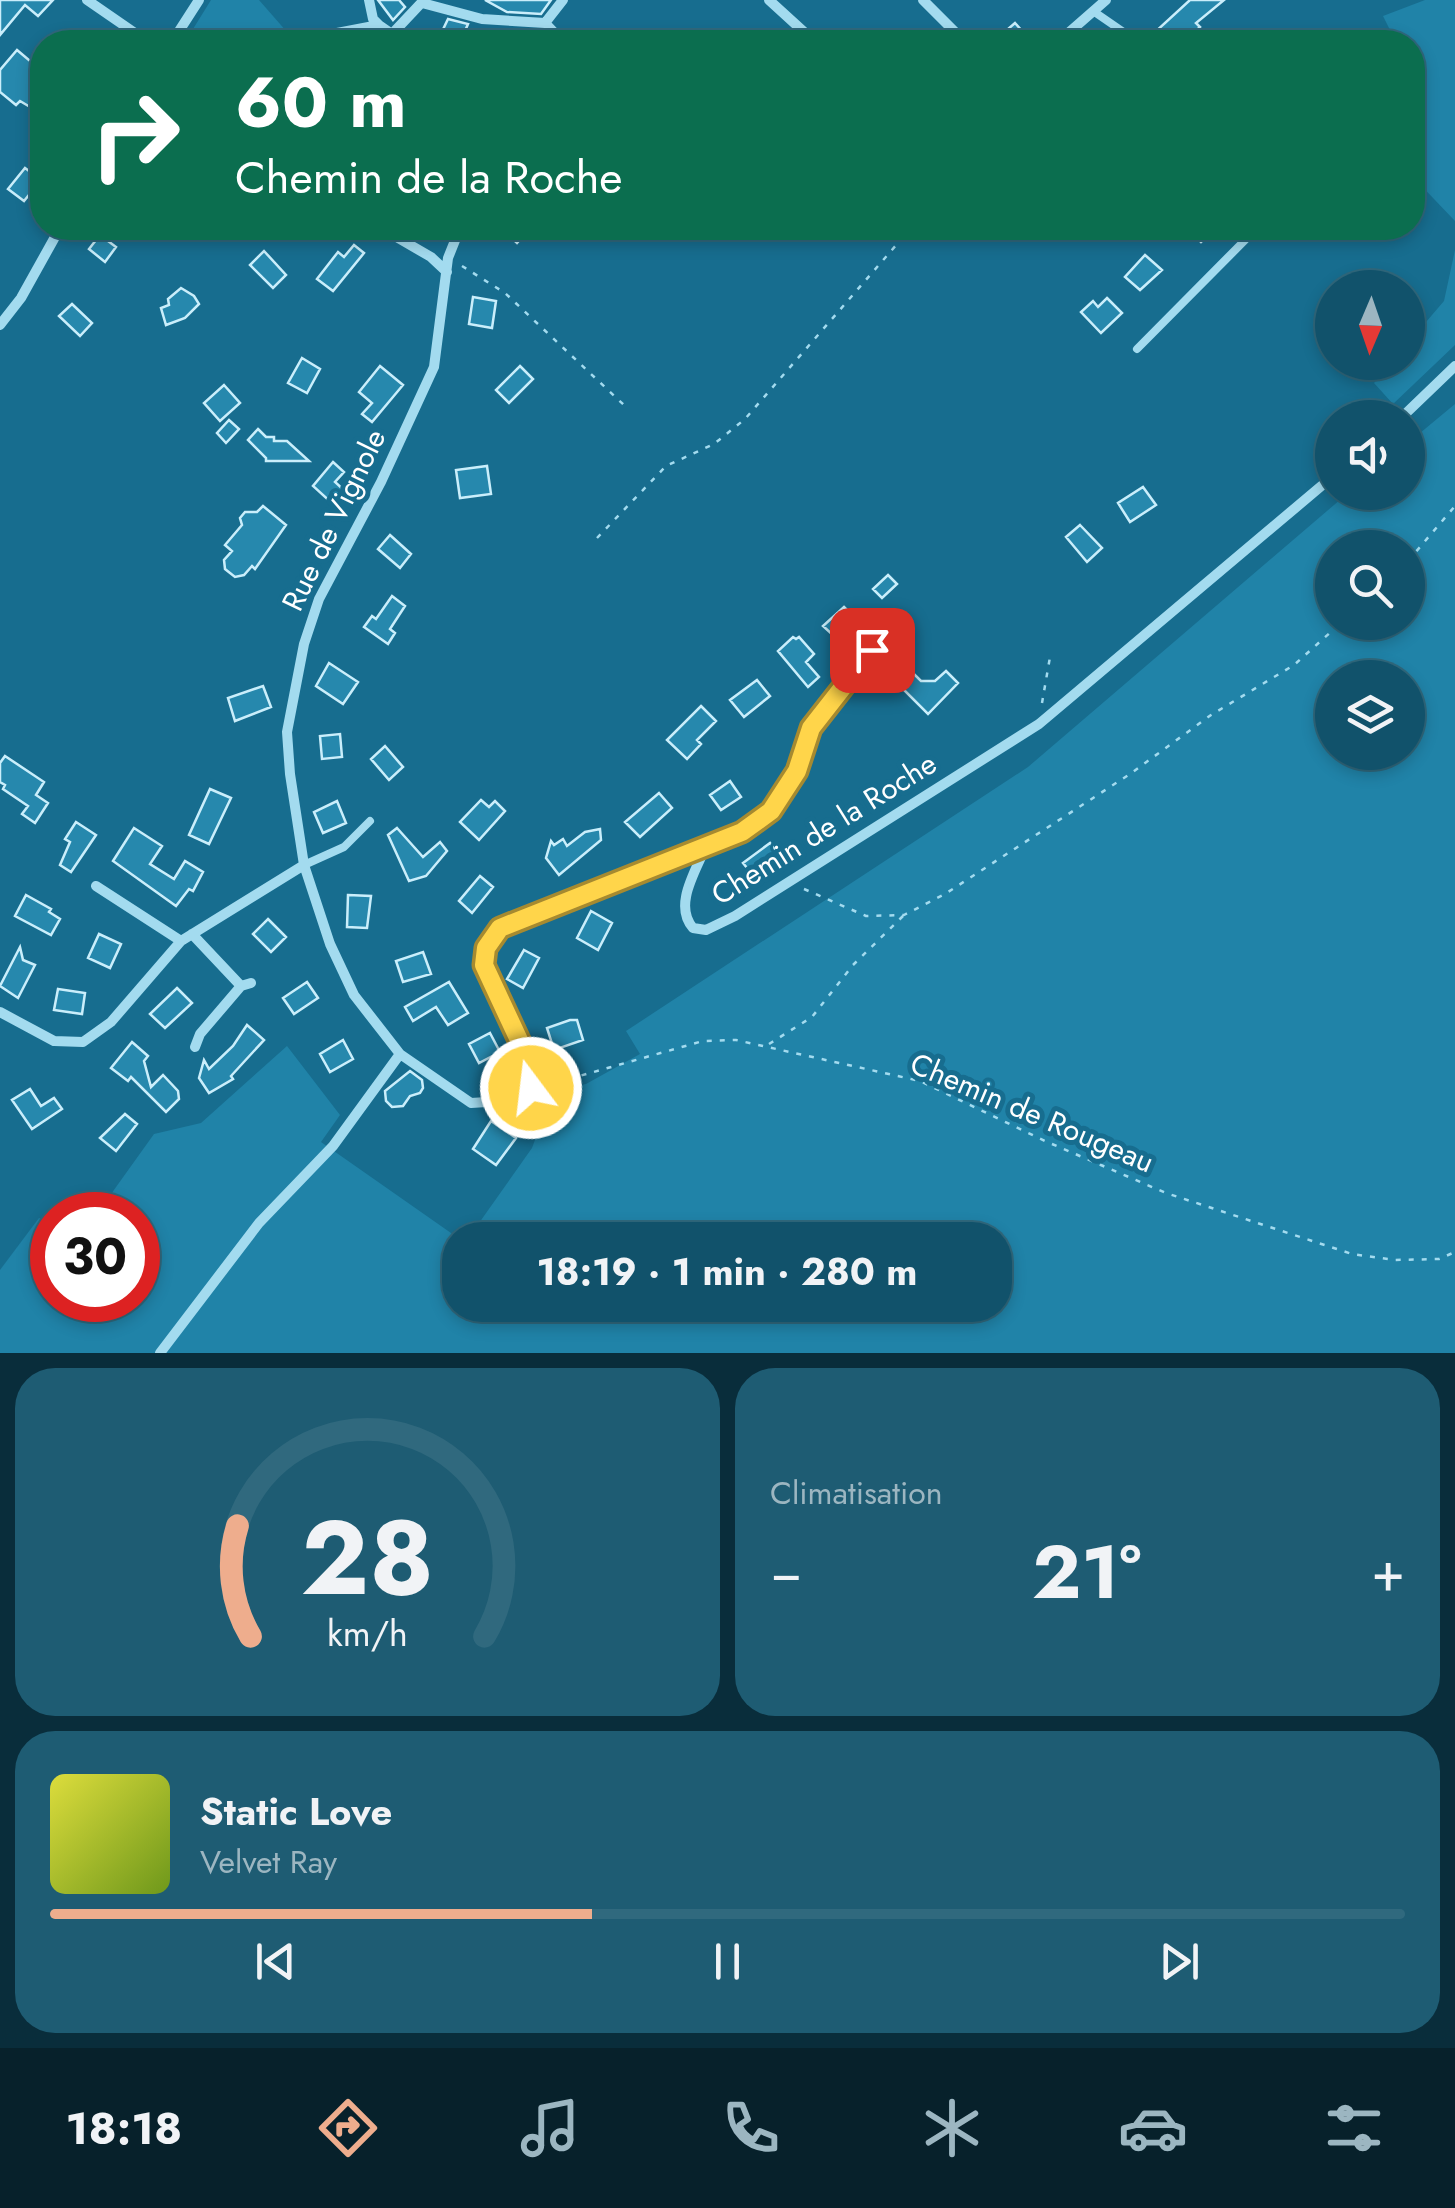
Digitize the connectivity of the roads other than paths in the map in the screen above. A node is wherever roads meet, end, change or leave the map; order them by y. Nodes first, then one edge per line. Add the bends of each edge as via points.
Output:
1 (87, 0) edge
2 (199, 0) edge
3 (368, 0) edge
4 (563, 0) edge
5 (769, 0) edge
6 (923, 0) edge
7 (1106, 0) edge
8 (422, 2) edge
9 (1094, 11) junction
10 (545, 23) junction
11 (378, 25) junction
12 (131, 30) edge
13 (180, 30) edge
14 (352, 30) edge
15 (384, 30) edge
16 (399, 30) edge
17 (552, 30) edge
18 (801, 30) edge
19 (952, 30) edge
20 (1072, 30) edge
21 (1121, 30) edge
22 (53, 240) edge
23 (402, 240) edge
24 (455, 240) edge
25 (1245, 240) edge
26 (447, 272) junction
27 (0, 325) edge
28 (1138, 348) dead end
29 (1455, 366) edge
30 (1420, 400) edge
31 (1315, 491) edge
32 (872, 650) dead end
33 (370, 821) dead end
34 (706, 846) junction
35 (304, 865) junction
36 (96, 886) dead end
37 (192, 934) junction
38 (181, 941) junction
39 (0, 1012) edge
40 (195, 1046) dead end
41 (400, 1054) junction
42 (160, 1353) edge

1 - 12 street
2 - 13 street
3 - 11 street
4 - 10 street
5 - 18 street
6 - 19 street
7 - 9 street
8 - 10 street via 482,19
8 - 16 street
9 - 20 street
9 - 21 lane
10 - 17 street
11 - 14 street
11 - 15 street
22 - 27 street
23 - 26 street
24 - 26 street, Rue de Vignole
25 - 28 lane
26 - 35 street, Rue de Vignole via 434,367 318,599 304,644 287,732
29 - 30 street
31 - 34 street, Chemin de la Roche via 1039,724 706,930 686,919 685,898
32 - 34 street via 811,728 797,771 771,811
33 - 35 lane via 344,847
34 - 41 street, Chemin de la Roche via 500,928 484,965 532,1068 525,1094 471,1103
35 - 37 street
35 - 41 street, Rue de Vignole via 354,995
36 - 38 street
37 - 38 street
37 - 40 street via 246,985
38 - 39 street via 111,1022 83,1042 54,1041
41 - 42 street via 333,1146 259,1223

